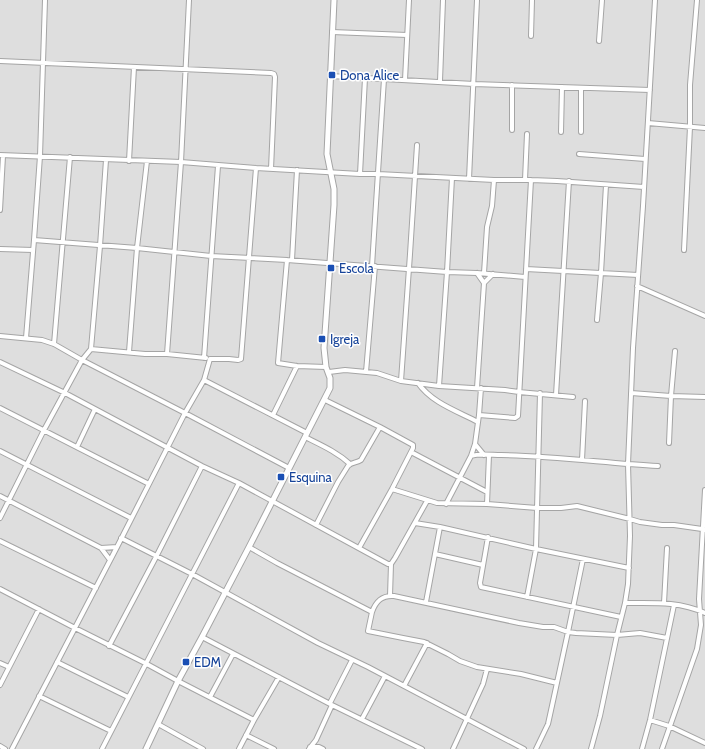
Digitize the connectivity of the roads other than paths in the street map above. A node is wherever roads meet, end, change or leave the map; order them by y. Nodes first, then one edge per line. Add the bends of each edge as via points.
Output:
1 (45, 0) edge
2 (189, 0) edge
3 (334, 0) edge
4 (409, 0) edge
5 (443, 0) edge
6 (477, 0) edge
7 (532, 0) edge
8 (602, 0) edge
9 (655, 0) edge
10 (697, 0) edge
11 (332, 32) junction
12 (407, 35) junction
13 (531, 36) dead end
14 (599, 41) dead end
15 (0, 61) edge
16 (43, 63) junction
17 (134, 67) junction
18 (186, 69) junction
19 (330, 76) junction
20 (365, 78) junction
21 (384, 79) junction
22 (405, 80) junction
23 (440, 81) junction
24 (474, 84) junction
25 (512, 85) junction
26 (562, 87) junction
27 (582, 88) junction
28 (650, 90) junction
29 (648, 123) junction
30 (690, 127) junction
31 (705, 128) edge
32 (512, 130) dead end
33 (561, 132) dead end
34 (581, 132) dead end
35 (527, 134) dead end
36 (417, 145) dead end
37 (579, 154) dead end
38 (2, 156) edge
39 (40, 156) junction
40 (70, 157) junction
41 (646, 159) junction
42 (106, 160) junction
43 (129, 161) junction
44 (147, 161) junction
45 (181, 162) junction
46 (218, 166) junction
47 (256, 168) junction
48 (272, 169) junction
49 (297, 170) junction
50 (331, 172) junction
51 (360, 174) junction
52 (378, 174) junction
53 (414, 176) junction
54 (452, 178) junction
55 (470, 179) junction
56 (494, 180) junction
57 (525, 180) junction
58 (531, 180) junction
59 (568, 181) junction
60 (606, 184) junction
61 (644, 186) junction
62 (0, 204) edge
63 (0, 210) edge
64 (34, 240) junction
65 (63, 243) junction
66 (100, 246) junction
67 (137, 248) junction
68 (0, 249) edge
69 (33, 250) junction
70 (684, 250) dead end
71 (174, 252) junction
72 (211, 256) junction
73 (249, 258) junction
74 (287, 260) junction
75 (292, 260) junction
76 (329, 263) junction
77 (373, 266) junction
78 (410, 269) junction
79 (526, 269) junction
80 (563, 271) junction
81 (447, 272) junction
82 (477, 273) junction
83 (484, 273) junction
84 (601, 273) junction
85 (492, 274) junction
86 (638, 276) junction
87 (526, 277) junction
88 (484, 283) junction
89 (637, 286) junction
90 (705, 316) edge
91 (597, 320) dead end
92 (0, 336) edge
93 (26, 338) junction
94 (54, 344) junction
95 (91, 349) junction
96 (675, 351) dead end
97 (129, 352) junction
98 (167, 354) junction
99 (204, 358) junction
100 (210, 359) junction
101 (82, 360) junction
102 (0, 362) edge
103 (297, 366) junction
104 (327, 370) junction
105 (366, 372) junction
106 (204, 380) junction
107 (401, 381) junction
108 (418, 383) junction
109 (439, 386) junction
110 (479, 388) junction
111 (519, 392) junction
112 (64, 393) junction
113 (540, 393) junction
114 (632, 393) junction
115 (556, 395) junction
116 (671, 396) junction
117 (573, 397) dead end
118 (705, 397) edge
119 (325, 400) junction
120 (585, 401) dead end
121 (0, 408) edge
122 (95, 409) junction
123 (185, 413) junction
124 (273, 415) junction
125 (479, 415) junction
126 (478, 422) junction
127 (380, 427) junction
128 (44, 430) junction
129 (306, 435) junction
130 (669, 443) dead end
131 (475, 444) junction
132 (77, 447) junction
133 (168, 447) junction
134 (0, 451) edge
135 (410, 452) junction
136 (484, 455) junction
137 (489, 455) junction
138 (471, 456) junction
139 (538, 457) junction
140 (582, 460) junction
141 (350, 464) junction
142 (628, 464) junction
143 (27, 465) junction
144 (202, 466) junction
145 (658, 466) dead end
146 (289, 468) junction
147 (460, 477) junction
148 (239, 483) junction
149 (149, 484) junction
150 (392, 489) junction
151 (705, 490) edge
152 (487, 492) junction
153 (0, 496) edge
154 (9, 501) junction
155 (427, 501) junction
156 (272, 502) junction
157 (446, 504) junction
158 (487, 504) junction
159 (537, 508) junction
160 (0, 518) edge
161 (131, 518) junction
162 (630, 519) junction
163 (415, 523) junction
164 (316, 525) junction
165 (440, 527) junction
166 (704, 530) edge
167 (488, 537) junction
168 (121, 538) junction
169 (0, 540) edge
170 (117, 547) junction
171 (249, 547) junction
172 (101, 548) junction
173 (359, 548) junction
174 (667, 548) dead end
175 (703, 548) edge
176 (536, 549) junction
177 (435, 554) junction
178 (156, 557) junction
179 (583, 559) junction
180 (110, 560) junction
181 (391, 564) junction
182 (483, 565) junction
183 (629, 568) junction
184 (192, 574) junction
185 (96, 588) junction
186 (0, 590) edge
187 (225, 593) junction
188 (390, 596) junction
189 (527, 596) junction
190 (426, 602) junction
191 (664, 602) junction
192 (625, 603) junction
193 (674, 605) junction
194 (574, 606) junction
195 (39, 609) junction
196 (700, 611) junction
197 (372, 612) junction
198 (705, 613) edge
199 (621, 617) junction
200 (75, 628) junction
201 (568, 632) junction
202 (617, 635) junction
203 (202, 637) junction
204 (667, 638) junction
205 (427, 643) junction
206 (109, 646) junction
207 (233, 654) junction
208 (352, 660) junction
209 (57, 662) junction
210 (0, 663) edge
211 (145, 663) junction
212 (9, 667) junction
213 (487, 669) junction
214 (385, 676) junction
215 (279, 677) junction
216 (178, 681) junction
217 (557, 683) junction
218 (0, 685) edge
219 (404, 686) junction
220 (39, 696) junction
221 (128, 697) junction
222 (210, 697) junction
223 (331, 704) junction
224 (362, 719) junction
225 (467, 719) junction
226 (254, 720) junction
227 (650, 720) junction
228 (158, 724) junction
229 (669, 726) junction
230 (111, 731) junction
231 (246, 735) junction
232 (316, 740) junction
233 (705, 743) edge
234 (0, 746) edge
235 (309, 748) edge
236 (321, 748) edge
237 (5, 749) edge
238 (12, 749) edge
239 (102, 749) edge
240 (146, 749) edge
241 (203, 749) edge
242 (239, 749) edge
243 (274, 749) edge
244 (422, 749) edge
245 (453, 749) edge
246 (524, 749) edge
247 (536, 749) edge
248 (591, 749) edge
249 (642, 749) edge
250 (662, 749) edge

1 - 16 street
2 - 18 street
3 - 11 street
4 - 12 street
5 - 23 street
6 - 24 street
7 - 13 street
8 - 14 street
9 - 28 street
10 - 30 street via 690,85
11 - 12 street
11 - 19 street
12 - 22 street
15 - 16 street
16 - 17 street
16 - 39 street
17 - 18 street
17 - 43 street
18 - 45 street
18 - 48 street via 274,74
19 - 20 street
19 - 50 street via 327,154
20 - 21 street
20 - 51 street
21 - 22 street
21 - 52 street
22 - 23 street
23 - 24 street
24 - 25 street
24 - 55 street
25 - 26 street
25 - 32 street
26 - 27 street
26 - 33 street
27 - 28 street
27 - 34 street
28 - 29 street
29 - 30 street
29 - 41 street
30 - 31 street
30 - 70 street
35 - 57 street
36 - 53 street
37 - 41 street
38 - 39 street
38 - 62 street
39 - 40 street
39 - 64 street
40 - 42 street
40 - 65 street
41 - 61 street
42 - 43 street
42 - 66 street
43 - 44 street
44 - 45 street
44 - 67 street
45 - 46 street
45 - 71 street
46 - 47 street
46 - 72 street
47 - 48 street
47 - 73 street
48 - 49 street
49 - 50 street
49 - 75 street
50 - 51 street
50 - 76 street via 334,205
51 - 52 street
52 - 53 street
52 - 77 street
53 - 54 street
53 - 78 street
54 - 55 street
54 - 81 street
55 - 56 street
56 - 57 street
56 - 83 street
57 - 58 street
58 - 59 street
58 - 79 street
59 - 60 street
59 - 80 street
60 - 61 street
60 - 84 street
61 - 86 street
62 - 63 street
64 - 65 street
64 - 69 street
65 - 66 street
65 - 94 street
66 - 67 street
66 - 95 street
67 - 71 street
67 - 97 street
68 - 69 street
69 - 93 street
71 - 72 street
71 - 98 street
72 - 73 street
72 - 99 street
73 - 74 street
73 - 100 street via 241,359
74 - 75 street
74 - 103 street via 278,363
75 - 76 street
76 - 77 street
76 - 104 street via 324,340
77 - 78 street
77 - 105 street
78 - 81 street
78 - 107 street
79 - 80 street
79 - 87 street
80 - 84 street
80 - 115 street
81 - 82 street
81 - 109 street
82 - 83 street
82 - 88 street
83 - 85 street
84 - 86 street
84 - 91 street
85 - 87 street
85 - 88 street
86 - 89 street
87 - 111 street
88 - 110 street
89 - 90 street
89 - 114 street
92 - 93 street
93 - 94 street
94 - 101 street
95 - 97 street
95 - 101 street
96 - 116 street
97 - 98 street
98 - 99 street
99 - 100 street
100 - 106 street
101 - 112 street
101 - 123 street
102 - 112 street
103 - 104 street
103 - 124 street
104 - 105 street
104 - 119 street via 330,388
105 - 107 street
106 - 123 street
106 - 124 street
107 - 108 street
108 - 109 street
108 - 126 street via 434,400
109 - 110 street
110 - 111 street
110 - 125 street
111 - 113 street
111 - 125 street via 516,418
112 - 122 street
112 - 128 street
113 - 115 street
113 - 139 street
114 - 116 street
114 - 142 street
115 - 117 street
116 - 118 street
116 - 130 street
119 - 127 street
119 - 129 street
120 - 140 street
121 - 128 street
122 - 132 street
122 - 133 street
123 - 133 street
123 - 146 street
124 - 129 street
125 - 126 street
126 - 131 street
127 - 135 street via 412,444
127 - 141 street via 361,460
128 - 132 street
128 - 143 street
129 - 141 street
129 - 146 street
131 - 136 street
131 - 138 street
132 - 149 street
133 - 144 street
133 - 149 street
134 - 143 street
135 - 147 street
135 - 150 street
136 - 137 street
136 - 138 street
137 - 139 street
137 - 152 street
138 - 147 street
139 - 140 street
139 - 159 street
140 - 142 street
141 - 164 street
142 - 145 street
142 - 162 street
143 - 154 street
143 - 161 street
144 - 148 street
144 - 178 street
146 - 156 street
147 - 152 street
147 - 157 street
148 - 156 street
148 - 184 street
149 - 161 street
150 - 155 street
150 - 173 street
151 - 166 street
152 - 158 street
153 - 154 street
154 - 160 street
154 - 172 street
155 - 157 street
155 - 163 street
156 - 164 street
156 - 171 street
157 - 158 street
158 - 159 street
159 - 162 street via 578,506
159 - 176 street
161 - 168 street
162 - 166 street
162 - 183 street
163 - 165 street
163 - 181 street
164 - 173 street
165 - 167 street
165 - 177 street
166 - 175 street
167 - 176 street
167 - 182 street
168 - 170 street
168 - 178 street
169 - 185 street
170 - 172 street
170 - 180 street
171 - 187 street
171 - 197 street
172 - 180 street
173 - 181 street
174 - 191 street
175 - 196 street
176 - 179 street
176 - 189 street
177 - 182 street
177 - 190 street
178 - 184 street
178 - 206 street
179 - 183 street
179 - 194 street
180 - 185 street
181 - 188 street
182 - 189 street via 481,587
183 - 192 street
184 - 187 street
184 - 211 street
185 - 200 street
186 - 195 street
187 - 203 street
187 - 208 street
188 - 190 street
188 - 197 street via 380,598
189 - 194 street
190 - 201 street
191 - 192 street
191 - 193 street
192 - 199 street
193 - 196 street
193 - 204 street
194 - 199 street
194 - 201 street
195 - 200 street
195 - 212 street
196 - 198 street
196 - 229 street via 701,625 697,649
197 - 205 street via 368,631
199 - 202 street
200 - 206 street
200 - 209 street
201 - 202 street
201 - 217 street
202 - 204 street via 640,634
202 - 248 street
203 - 207 street
203 - 216 street
204 - 227 street
205 - 213 street via 469,665
205 - 219 street
206 - 211 street
207 - 215 street
207 - 222 street
208 - 214 street
208 - 223 street
209 - 220 street
209 - 221 street
210 - 212 street
211 - 216 street
211 - 221 street
212 - 218 street
213 - 217 street
213 - 225 street
214 - 219 street
214 - 224 street
215 - 223 street
215 - 226 street
216 - 222 street
216 - 228 street
217 - 247 street via 548,724
219 - 225 street
220 - 230 street
220 - 238 street
221 - 230 street
222 - 226 street
223 - 224 street
223 - 232 street
224 - 244 street
225 - 245 street
225 - 246 street
226 - 231 street
227 - 229 street
227 - 249 street
228 - 240 street
228 - 241 street
229 - 233 street
229 - 250 street
230 - 239 street
231 - 242 street
231 - 243 street
232 - 235 street
232 - 236 street
234 - 237 street
235 - 236 street

